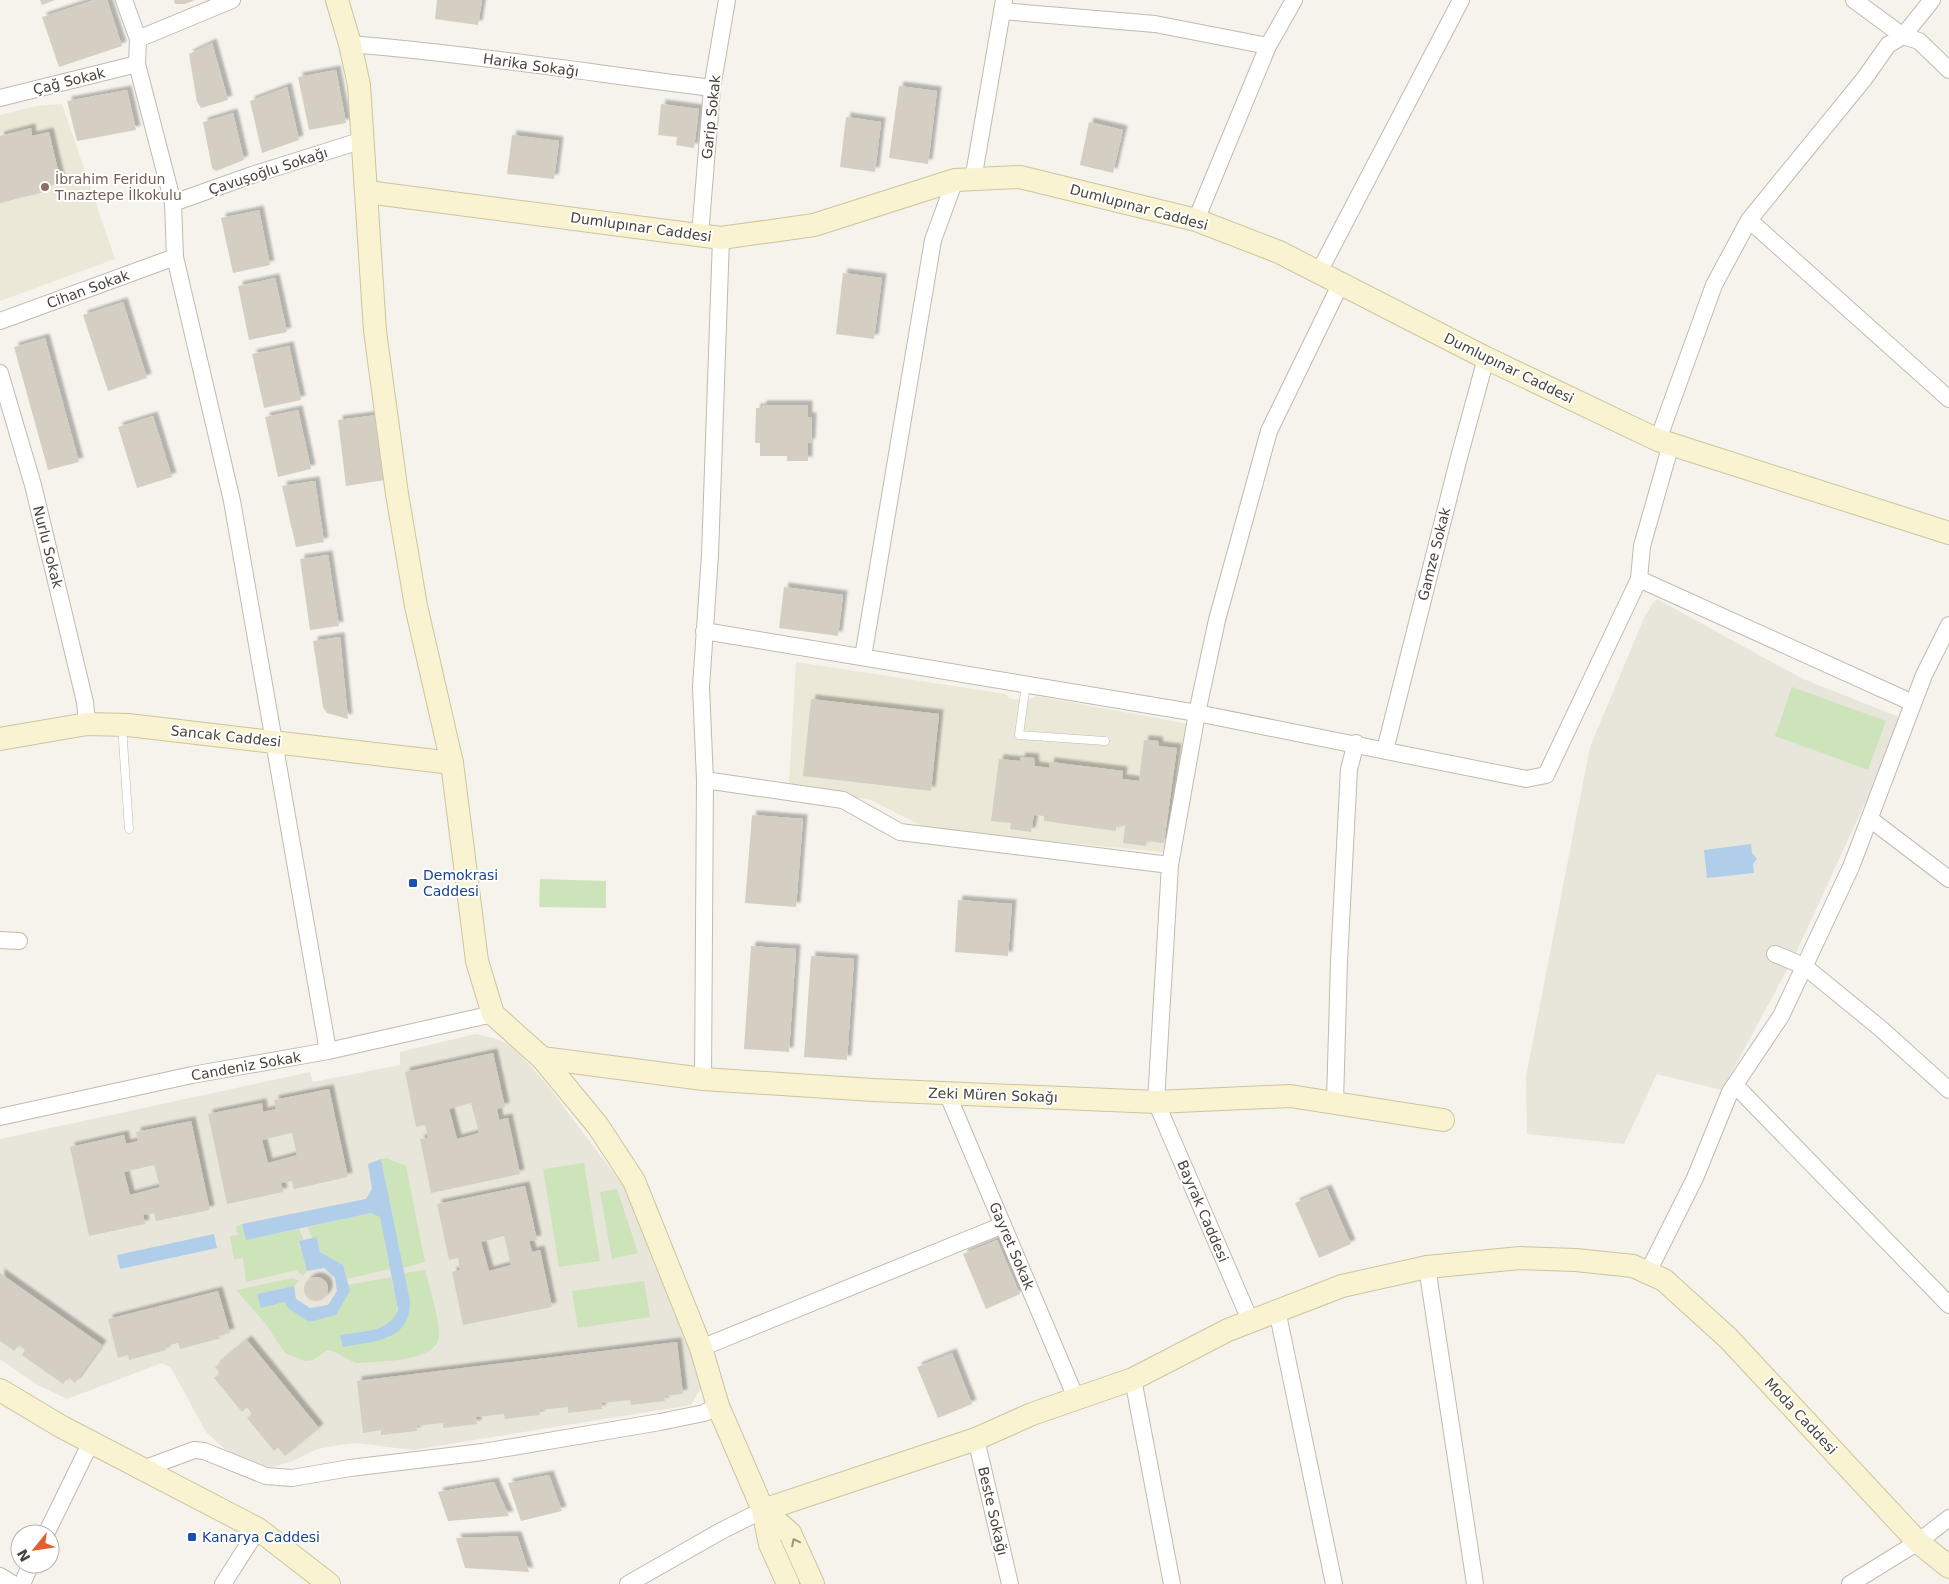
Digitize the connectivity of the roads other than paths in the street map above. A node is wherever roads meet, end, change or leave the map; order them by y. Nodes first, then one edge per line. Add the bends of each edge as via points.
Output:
1 (124, 0) edge
2 (232, 0) edge
3 (337, 0) edge
4 (727, 0) edge
5 (1294, 0) edge
6 (1462, 0) edge
7 (1854, 0) edge
8 (1932, 0) edge
9 (1003, 6) edge
10 (1903, 36) junction
11 (138, 39) junction
12 (350, 44) junction
13 (1268, 46) junction
14 (137, 64) junction
15 (1949, 70) edge
16 (712, 88) junction
17 (0, 98) edge
18 (363, 140) junction
19 (964, 180) junction
20 (367, 192) junction
21 (173, 203) junction
22 (1196, 220) junction
23 (1749, 220) junction
24 (710, 236) junction
25 (175, 257) junction
26 (1319, 272) junction
27 (1342, 283) junction
28 (0, 321) edge
29 (1486, 358) junction
30 (0, 373) edge
31 (1949, 399) edge
32 (1664, 442) junction
33 (1949, 533) edge
34 (1639, 579) junction
35 (1949, 625) edge
36 (704, 631) junction
37 (1945, 642) edge
38 (863, 657) junction
39 (1026, 684) junction
40 (1913, 703) junction
41 (1197, 713) junction
42 (87, 724) junction
43 (122, 725) junction
44 (0, 738) edge
45 (1105, 741) dead end
46 (274, 742) junction
47 (1356, 744) junction
48 (1385, 750) junction
49 (452, 763) junction
50 (705, 780) junction
51 (1870, 820) junction
52 (129, 829) dead end
53 (1170, 865) junction
54 (1949, 879) edge
55 (0, 940) edge
56 (19, 941) dead end
57 (1775, 954) dead end
58 (1804, 966) junction
59 (493, 1014) junction
60 (328, 1051) junction
61 (542, 1058) junction
62 (703, 1079) junction
63 (1735, 1085) junction
64 (1949, 1090) edge
65 (948, 1093) junction
66 (1156, 1102) junction
67 (1335, 1102) junction
68 (0, 1117) edge
69 (1443, 1120) dead end
70 (1003, 1225) junction
71 (1427, 1267) junction
72 (1648, 1272) junction
73 (1949, 1305) edge
74 (1277, 1310) junction
75 (1250, 1320) junction
76 (701, 1348) junction
77 (1133, 1379) junction
78 (0, 1390) edge
79 (1076, 1398) junction
80 (718, 1406) junction
81 (976, 1439) junction
82 (91, 1442) junction
83 (143, 1469) junction
84 (763, 1510) junction
85 (1949, 1518) edge
86 (51, 1524) edge
87 (258, 1529) junction
88 (1918, 1542) junction
89 (1949, 1567) edge
90 (0, 1576) edge
91 (13, 1584) edge
92 (223, 1584) edge
93 (329, 1584) edge
94 (628, 1584) edge
95 (788, 1584) edge
96 (814, 1584) edge
97 (1010, 1584) edge
98 (1172, 1584) edge
99 (1334, 1584) edge
100 (1475, 1584) edge
101 (1850, 1584) edge

1 - 11 street
2 - 11 street
3 - 12 street
4 - 16 street, Garip Sokak
5 - 13 street
6 - 26 street
7 - 10 street
8 - 10 street
9 - 13 street via 1154,24
9 - 19 street
10 - 15 street via 1919,41
10 - 23 street via 1888,45
11 - 14 street
12 - 16 street, Harika Sokağı via 436,51
12 - 18 street via 359,85
13 - 22 street
14 - 17 street, Çağ Sokak
14 - 21 street
16 - 24 street, Garip Sokak
18 - 20 street
18 - 21 street, Çavuşoğlu Sokağı
19 - 22 street, Dumlupınar Caddesi via 1020,177
19 - 24 street, Dumlupınar Caddesi via 814,225
19 - 38 street via 933,240
20 - 24 street, Dumlupınar Caddesi
20 - 49 street via 375,331 397,494 416,606
21 - 25 street
22 - 26 street, Dumlupınar Caddesi via 1279,252
23 - 31 street
23 - 32 street via 1714,285
24 - 36 street, Garip Sokak via 710,555
25 - 28 street, Cihan Sokak
25 - 46 street via 232,501
26 - 27 street, Dumlupınar Caddesi
27 - 29 street, Dumlupınar Caddesi
27 - 41 street via 1269,431 1217,620
29 - 32 street, Dumlupınar Caddesi
29 - 48 street, Gamze Sokak
30 - 42 street, Nurlu Sokak via 33,485 85,702
32 - 33 street, Dumlupınar Caddesi
32 - 34 street via 1642,546
34 - 40 street
34 - 48 street via 1546,775 1526,779
35 - 37 street
36 - 38 street
36 - 50 street, Garip Sokak via 701,687
37 - 40 street
38 - 39 street
39 - 41 street
39 - 45 lane via 1019,735
40 - 51 street
41 - 47 street
41 - 53 street
42 - 43 street, Sancak Caddesi
42 - 44 street, Sancak Caddesi
43 - 46 street, Sancak Caddesi
43 - 52 lane
46 - 49 street, Sancak Caddesi
46 - 60 street
47 - 48 street
47 - 67 street via 1349,769
49 - 59 street via 477,961
50 - 53 street via 843,800 900,832
50 - 62 street, Garip Sokak
51 - 54 street
51 - 58 street
53 - 66 street
55 - 56 street
57 - 58 street
58 - 63 street via 1781,1016
58 - 64 street
59 - 60 street, Candeniz Sokak
59 - 61 street
60 - 68 street, Candeniz Sokak via 192,1075
61 - 62 street, Zeki Müren Sokağı
61 - 76 street via 598,1126 634,1181
62 - 65 street, Zeki Müren Sokağı
63 - 72 street via 1695,1178
63 - 73 street
65 - 66 street, Zeki Müren Sokağı
65 - 70 street, Gayret Sokak
66 - 67 street, Zeki Müren Sokağı via 1290,1096
66 - 75 street, Bayrak Caddesi
67 - 69 street, Zeki Müren Sokağı
70 - 76 street
70 - 79 street, Gayret Sokak
71 - 72 street, Moda Caddesi via 1520,1258 1632,1266
71 - 74 street, Moda Caddesi via 1342,1286
71 - 100 street
72 - 88 street, Moda Caddesi via 1664,1280 1728,1338
74 - 75 street, Moda Caddesi
74 - 99 street
75 - 77 street, Moda Caddesi
76 - 80 street
77 - 79 street, Moda Caddesi
77 - 98 street
78 - 82 street
79 - 81 street, Moda Caddesi
80 - 83 street via 660,1422 484,1452 292,1478 266,1476 194,1450
80 - 84 street
81 - 84 street, Moda Caddesi
81 - 97 street, Beste Sokağı
82 - 83 street
82 - 86 street
83 - 87 street
84 - 94 street
84 - 95 street via 770,1544
96 -> 84 street via 790,1533
85 - 88 street
87 - 92 street
87 - 93 street
88 - 89 street, Moda Caddesi
88 - 101 street
90 - 91 street

